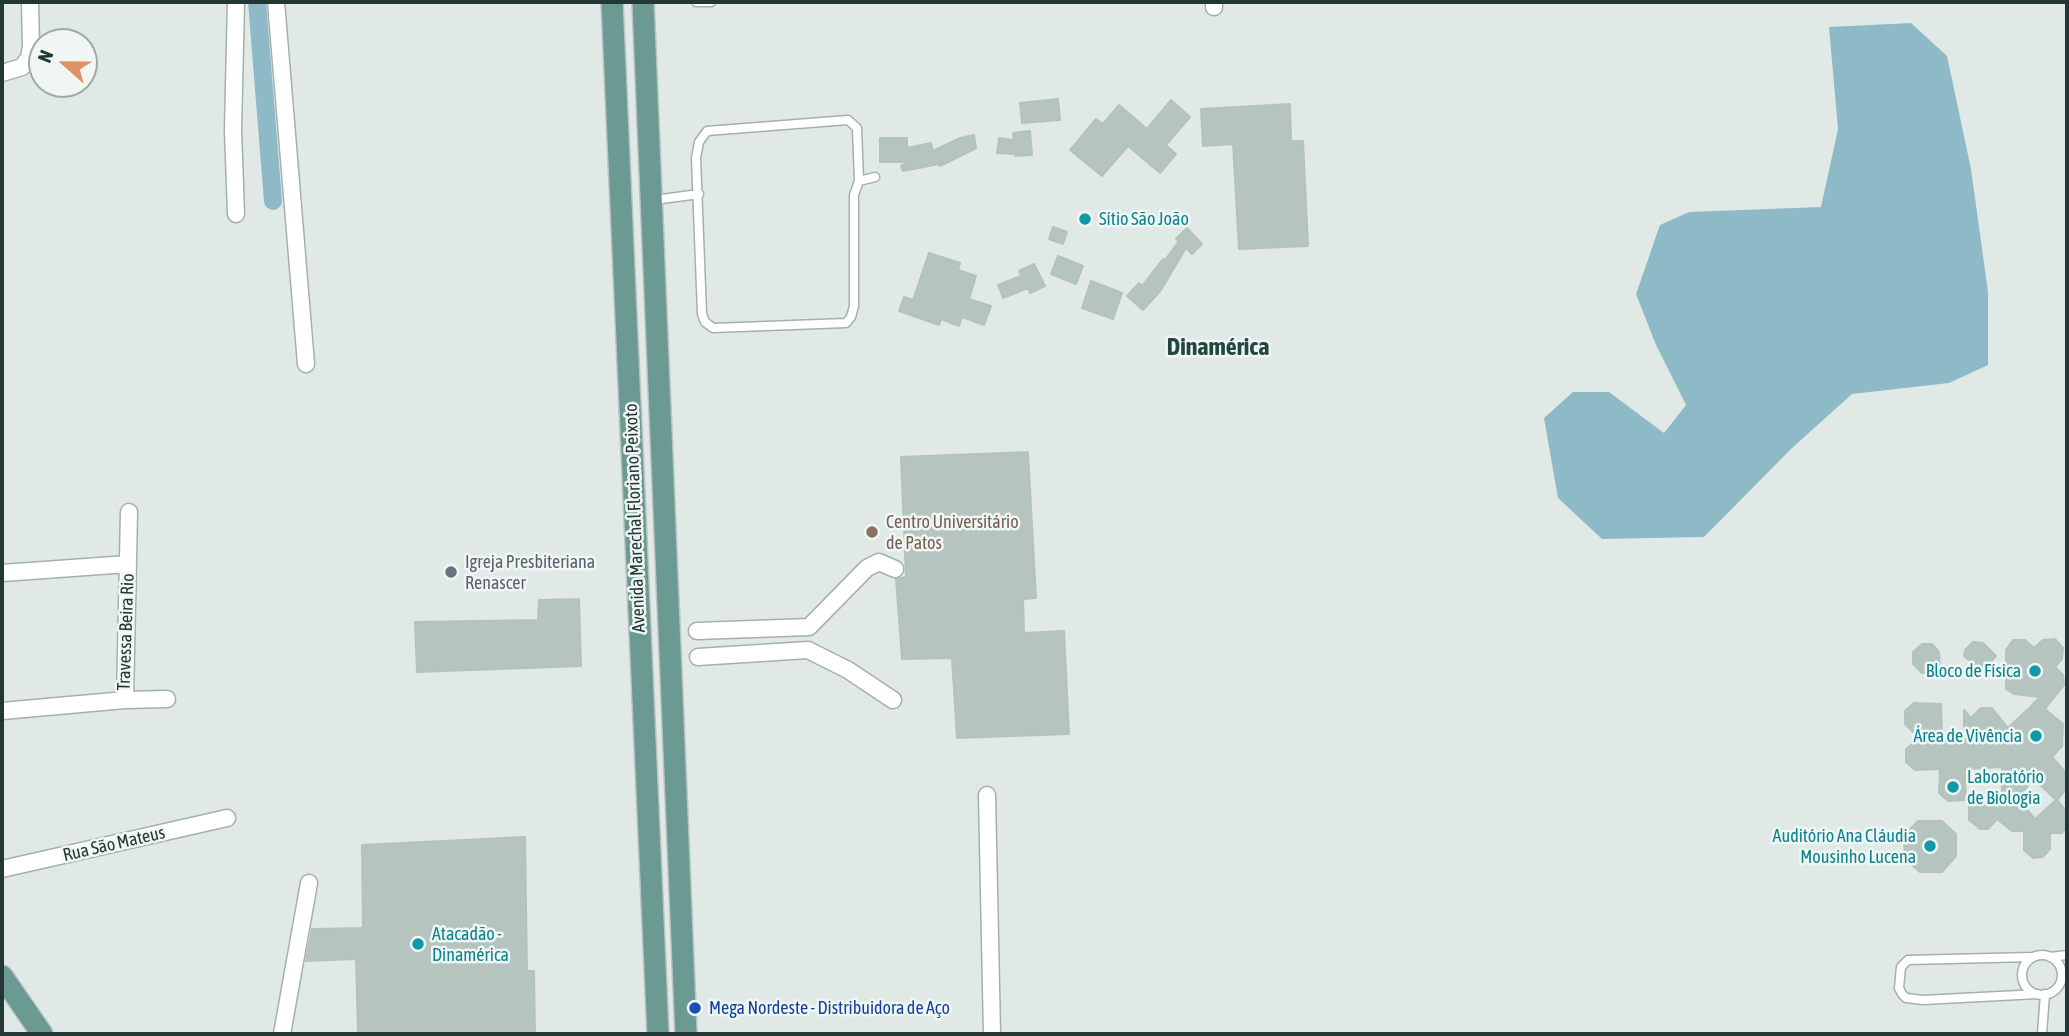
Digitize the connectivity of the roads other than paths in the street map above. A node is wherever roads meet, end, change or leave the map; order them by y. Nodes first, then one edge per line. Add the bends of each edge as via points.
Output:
1 (30, 2) edge
2 (236, 2) edge
3 (276, 2) edge
4 (612, 2) edge
5 (643, 2) edge
6 (696, 2) edge
7 (711, 2) edge
8 (2, 73) edge
9 (875, 177) dead end
10 (859, 181) junction
11 (699, 194) junction
12 (651, 201) junction
13 (236, 214) dead end
14 (306, 364) dead end
15 (129, 512) dead end
16 (128, 564) junction
17 (895, 569) dead end
18 (2, 573) edge
19 (697, 631) dead end
20 (698, 657) dead end
21 (167, 699) dead end
22 (124, 700) junction
23 (893, 700) dead end
24 (2, 711) edge
25 (987, 795) dead end
26 (227, 818) dead end
27 (2, 869) edge
28 (309, 883) dead end
29 (2067, 955) edge
30 (2032, 957) junction
31 (2050, 957) junction
32 (2, 976) edge
33 (2067, 992) edge
34 (2045, 994) junction
35 (42, 1034) edge
36 (282, 1034) edge
37 (658, 1034) edge
38 (685, 1034) edge
39 (992, 1034) edge
40 (2042, 1034) edge

1 - 8 street via 29,58 22,67
2 - 13 street
3 - 14 street
4 - 37 main road, Avenida Marechal Floriano Peixoto
5 - 12 main road, Avenida Marechal Floriano Peixoto
6 - 7 lane
9 - 10 lane
10 - 11 lane via 857,128 848,120 707,131 696,158
10 - 11 lane via 854,195 854,306 846,323 713,328 705,322
11 - 12 lane
12 - 38 main road, Avenida Marechal Floriano Peixoto
15 - 16 street, Travessa Beira Rio
16 - 18 street, Travessa Beira Rio
16 - 22 street, Travessa Beira Rio
17 - 19 street via 879,562 867,568 810,627
20 - 23 street via 808,650
21 - 22 street
22 - 24 street
25 - 39 street
26 - 27 street, Rua São Mateus
28 - 36 street
29 - 31 lane
30 - 31 lane
30 - 34 lane via 2023,975 2027,988
30 - 34 lane via 1908,960 1901,967 1899,988 1906,998 1923,1000
31 - 34 lane via 2062,971 2060,983
32 - 35 main road
33 - 34 lane
34 - 40 lane

